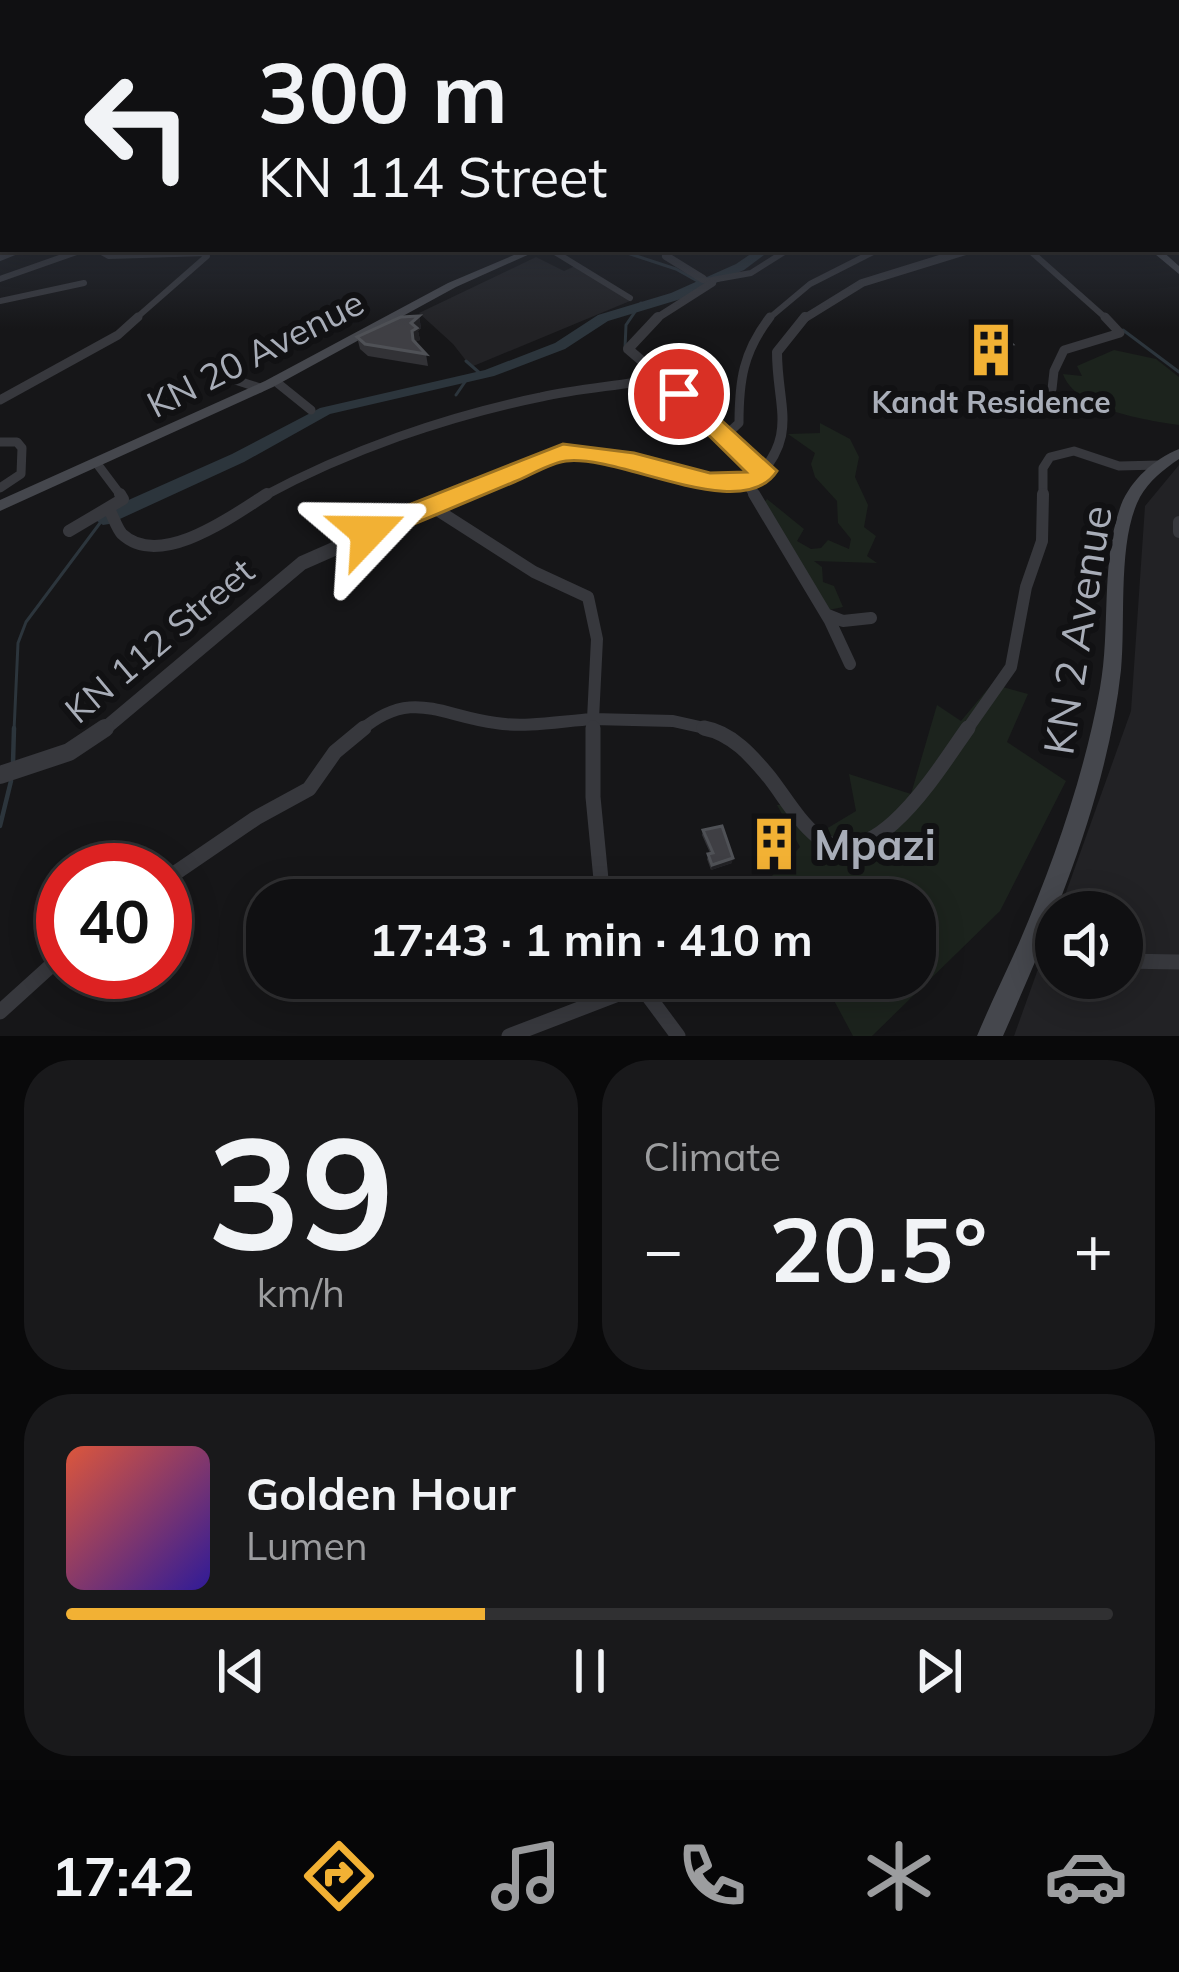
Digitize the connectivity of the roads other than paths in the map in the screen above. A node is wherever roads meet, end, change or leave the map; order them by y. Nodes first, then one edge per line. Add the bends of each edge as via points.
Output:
1 (76, 252) edge
2 (102, 252) edge
3 (187, 252) edge
4 (206, 252) edge
5 (526, 252) edge
6 (555, 252) edge
7 (668, 252) edge
8 (784, 252) edge
9 (872, 252) edge
10 (961, 252) edge
11 (1032, 252) edge
12 (0, 279) edge
13 (707, 281) junction
14 (84, 283) dead end
15 (630, 298) dead end
16 (0, 301) edge
17 (238, 367) dead end
18 (660, 378) junction
19 (275, 381) junction
20 (260, 388) junction
21 (1052, 389) dead end
22 (0, 400) edge
23 (311, 410) dead end
24 (724, 436) junction
25 (0, 442) edge
26 (1179, 453) edge
27 (98, 465) junction
28 (1159, 465) junction
29 (764, 471) junction
30 (746, 482) junction
31 (0, 488) edge
32 (0, 506) edge
33 (431, 506) junction
34 (112, 514) junction
35 (1179, 521) edge
36 (69, 531) dead end
37 (1179, 532) edge
38 (825, 614) junction
39 (871, 618) dead end
40 (850, 664) dead end
41 (593, 719) junction
42 (0, 775) edge
43 (192, 862) edge
44 (601, 879) edge
45 (1143, 961) edge
46 (1179, 962) edge
47 (36, 979) edge
48 (597, 999) edge
49 (650, 999) edge
50 (0, 1012) edge
51 (509, 1036) edge
52 (678, 1036) edge
53 (990, 1036) edge

1 - 12 street
2 - 3 street
4 - 22 street via 118,334
5 - 19 main road, KN 20 Avenue
6 - 15 street
7 - 13 street
8 - 13 street via 751,273
9 - 24 street via 788,298 765,320 745,356 739,423
10 - 29 street via 885,272 791,329 776,352 783,445
11 - 21 street via 1120,333 1070,344 1056,361
13 - 18 street via 628,344
14 - 16 street
17 - 20 street via 222,380
18 - 24 street
18 - 34 street via 543,396 380,444 266,495 211,532 145,547 122,534
19 - 20 main road, KN 20 Avenue
19 - 23 street
20 - 27 main road, KN 20 Avenue
24 - 29 street
25 - 31 street via 17,442 23,465
26 - 28 main road, KN 2 Avenue
27 - 32 main road, KN 20 Avenue
27 - 34 street via 123,497
28 - 41 street via 1119,466 1074,451 1050,458 1043,468 1042,541 1011,667 919,796 856,848 816,836 754,758 720,731
28 - 53 main road, KN 2 Avenue via 1125,520 1116,644 1089,778 1048,902
29 - 30 street
30 - 33 street, KN 112 Street via 563,452
30 - 38 street
33 - 41 street via 588,597 597,640
33 - 42 street, KN 112 Street via 302,563 100,733
34 - 36 street
35 - 37 street
38 - 39 street
38 - 40 street
41 - 43 street via 498,724 426,704 380,714 355,731 309,789
41 - 44 street
45 - 46 street
47 - 50 street
48 - 51 street
49 - 52 street

